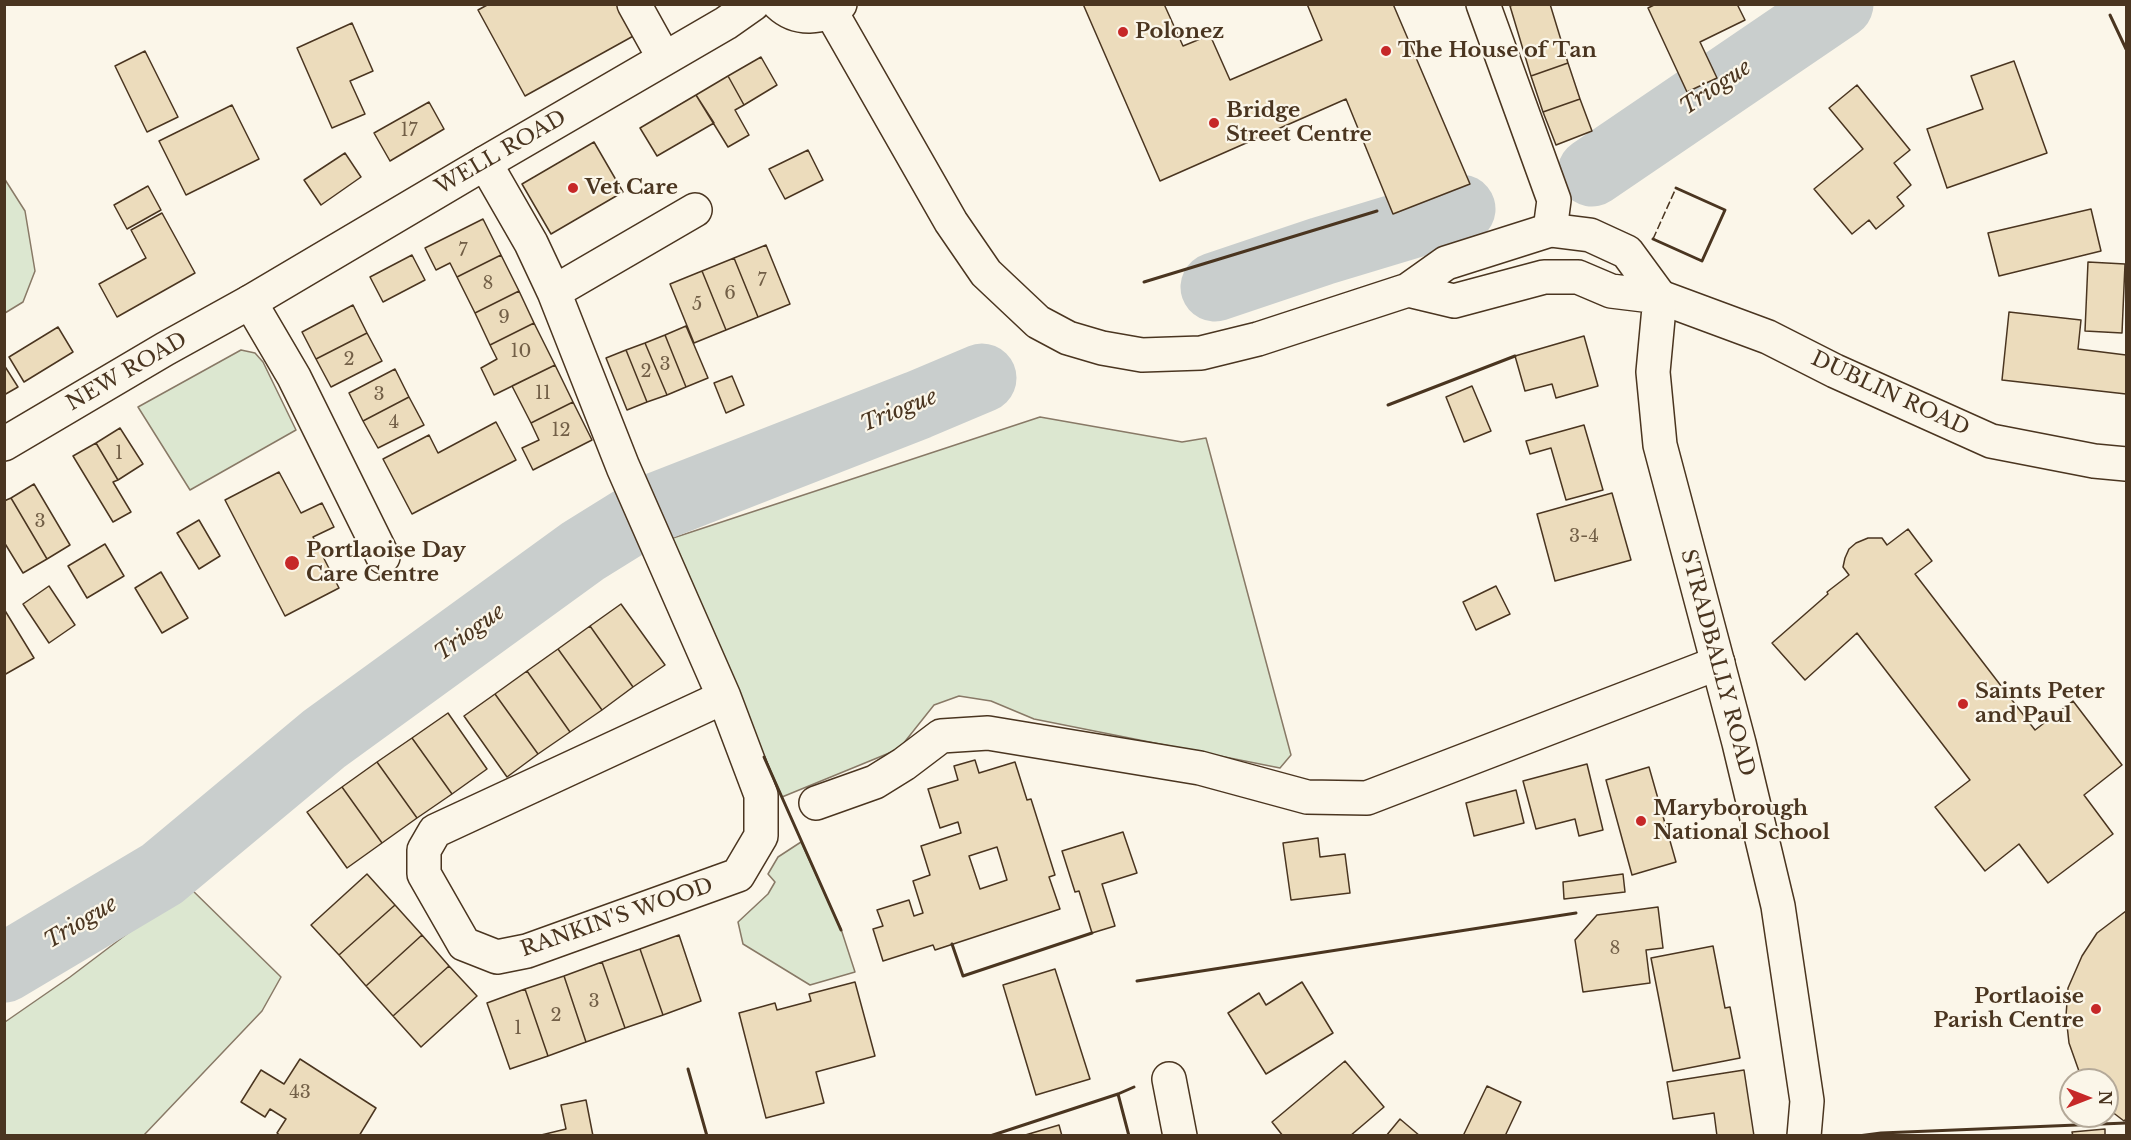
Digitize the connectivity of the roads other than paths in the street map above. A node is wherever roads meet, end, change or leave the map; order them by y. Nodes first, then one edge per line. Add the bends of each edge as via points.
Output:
1 (634, 4) edge
2 (753, 4) edge
3 (780, 4) edge
4 (1483, 4) edge
5 (836, 8) edge
6 (664, 58) junction
7 (485, 163) junction
8 (1549, 201) junction
9 (695, 210) dead end
10 (1408, 290) junction
11 (554, 292) junction
12 (1660, 297) junction
13 (250, 302) junction
14 (4, 444) edge
15 (2127, 464) edge
16 (384, 557) dead end
17 (1718, 663) junction
18 (724, 697) junction
19 (816, 803) dead end
20 (1169, 1079) dead end
21 (1180, 1136) edge
22 (1804, 1136) edge

1 - 6 main road
2 - 6 main road, WELL ROAD
3 - 5 main road via 795,15 816,17
4 - 8 main road
5 - 10 main road via 951,222 986,273 1038,322 1068,338 1143,355 1201,353 1258,339
6 - 7 main road, WELL ROAD
7 - 11 main road, RANKIN'S WOOD
7 - 13 main road, WELL ROAD
8 - 10 main road
8 - 12 main road via 1590,235 1627,252
9 - 11 main road
10 - 12 main road, DUBLIN ROAD via 1454,301 1544,278 1578,278 1611,291
11 - 18 main road, RANKIN'S WOOD via 623,467
12 - 15 main road, DUBLIN ROAD via 1768,337 1991,441
12 - 17 main road, STRADBALLY ROAD via 1653,372 1660,444
13 - 14 main road, NEW ROAD
13 - 16 main road via 294,377
17 - 19 main road via 1367,798 1307,797 1200,768 988,733 941,736 875,782
17 - 22 main road, STRADBALLY ROAD via 1778,906 1807,1101
18 - 18 main road, RANKIN'S WOOD via 761,795 761,836 738,876 527,951 497,957 464,944 424,874 424,850 435,831
20 - 21 main road

